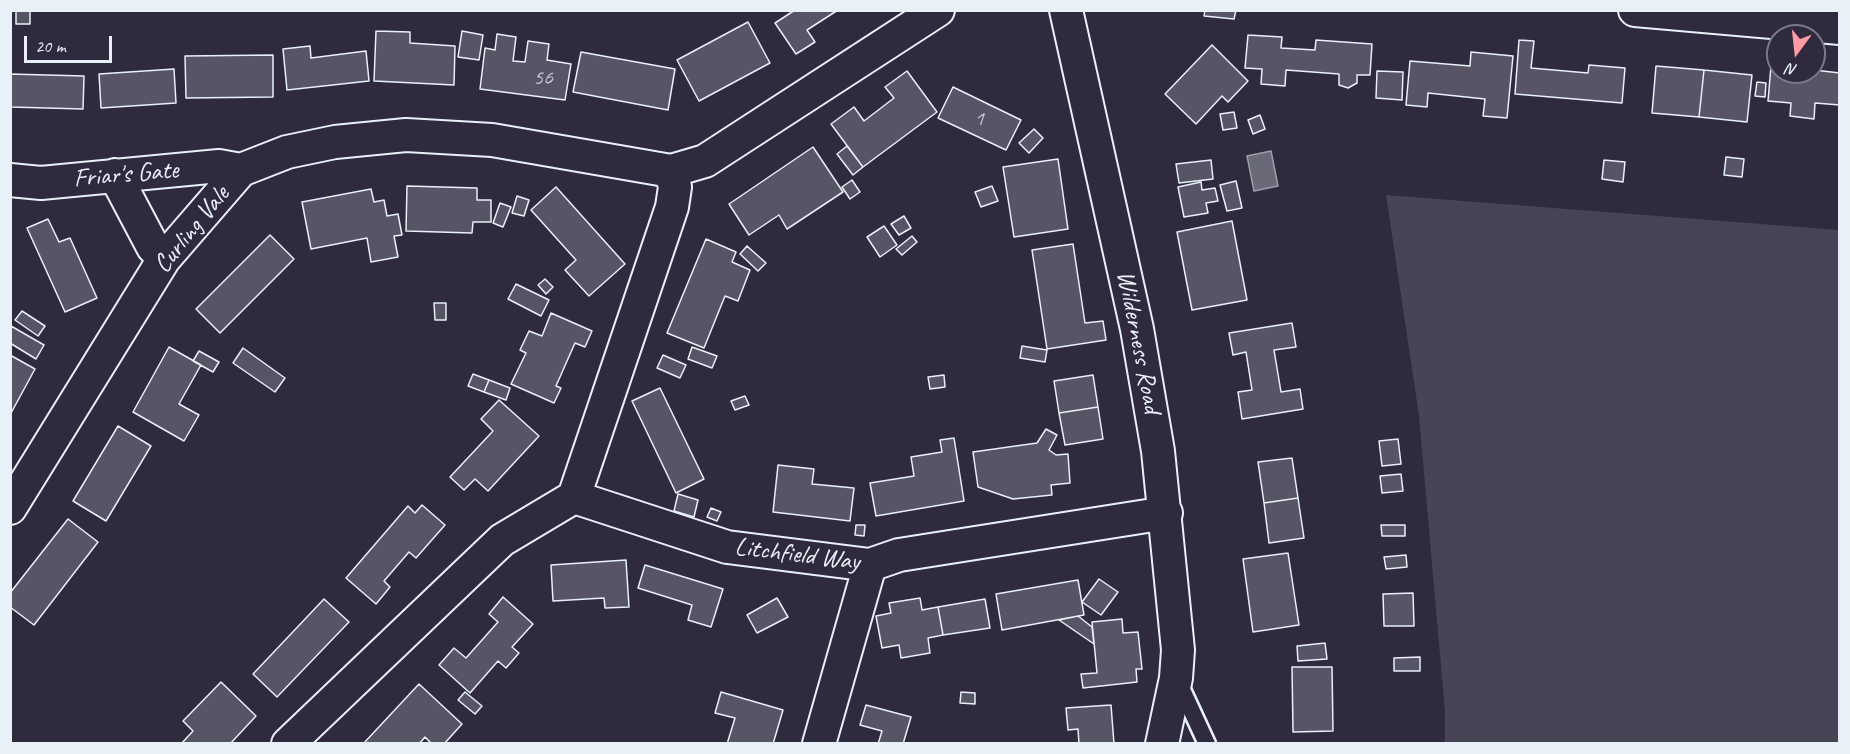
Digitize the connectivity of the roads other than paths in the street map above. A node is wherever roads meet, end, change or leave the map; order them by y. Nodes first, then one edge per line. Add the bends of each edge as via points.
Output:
1 (938, 10) edge
2 (1066, 10) edge
3 (1635, 10) edge
4 (1839, 28) edge
5 (241, 170) junction
6 (671, 171) junction
7 (116, 175) junction
8 (10, 180) edge
9 (164, 259) junction
10 (574, 497) junction
11 (10, 508) edge
12 (1166, 513) junction
13 (870, 565) junction
14 (1176, 678) junction
15 (288, 744) edge
16 (819, 744) edge
17 (1162, 744) edge
18 (1207, 744) edge

1 - 6 street via 705,161
2 - 12 street, Wilderness Road via 1137,329
3 - 4 street
5 - 6 street, Curling Vale via 287,152 334,142 406,135 492,140
5 - 7 street, Friar's Gate via 219,166
5 - 9 street, Curling Vale
6 - 10 street via 675,187 672,207
7 - 8 street, Friar's Gate via 41,183
7 - 9 street via 153,247
9 - 11 street, Curling Vale
10 - 13 street, Litchfield Way via 727,547
10 - 15 street via 502,540
12 - 13 street, Litchfield Way via 899,555
12 - 14 street, Wilderness Road via 1178,650
13 - 16 street
14 - 17 street, Wilderness Road
14 - 18 lane

